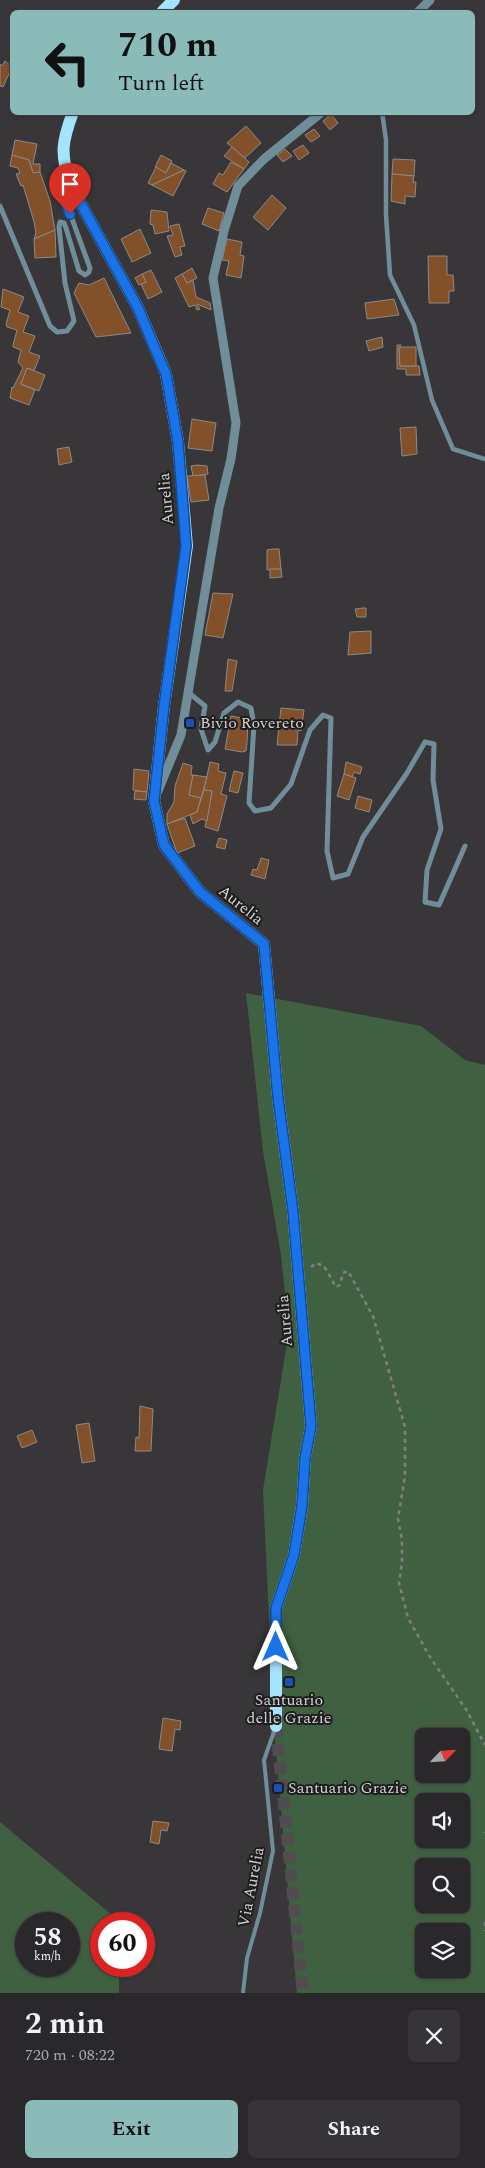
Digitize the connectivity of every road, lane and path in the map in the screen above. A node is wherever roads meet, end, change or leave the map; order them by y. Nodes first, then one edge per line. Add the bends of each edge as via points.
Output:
1 (174, 0) edge
2 (430, 0) edge
3 (164, 10) edge
4 (420, 10) edge
5 (72, 115) edge
6 (318, 115) edge
7 (382, 115) edge
8 (70, 184) junction
9 (0, 206) edge
10 (485, 459) edge
11 (189, 693) junction
12 (154, 801) junction
13 (464, 846) dead end
14 (298, 1284) junction
15 (276, 1726) joint
16 (485, 1745) edge
17 (485, 1922) edge
18 (485, 1931) edge
19 (243, 1993) edge

1 - 3 main road
2 - 4 street
5 - 8 main road, Aurelia via 63,141 64,165
6 - 11 street via 264,158 238,186 213,278 236,424
7 - 10 street via 390,275 414,326 432,400 453,449
8 - 9 street via 64,197 90,268 85,275 79,271 66,228 60,222 65,283 74,316 67,331 58,332 50,326
8 - 12 main road, Aurelia via 138,308 166,374 178,442 186,546
11 - 12 street via 180,734
11 - 13 street via 205,706 201,729 208,750 215,742 224,713 238,702 251,708 254,725 249,803 255,811 271,808 291,784 310,730 323,715 331,718 327,851 333,878 348,874 363,837 425,742 434,744 433,780 442,828 427,870 425,902 439,905
12 - 14 main road, Aurelia via 164,845 170,853 200,892 264,944
14 - 15 main road, Aurelia via 311,1426 294,1555 276,1608
14 - 16 path via 316,1263 324,1266 336,1287 340,1285 343,1273 348,1271 373,1316 405,1427 405,1476 398,1519 402,1540 401,1592 408,1618
15 - 19 lane, Via Aurelia via 264,1760 273,1851 247,1958
17 - 18 path

